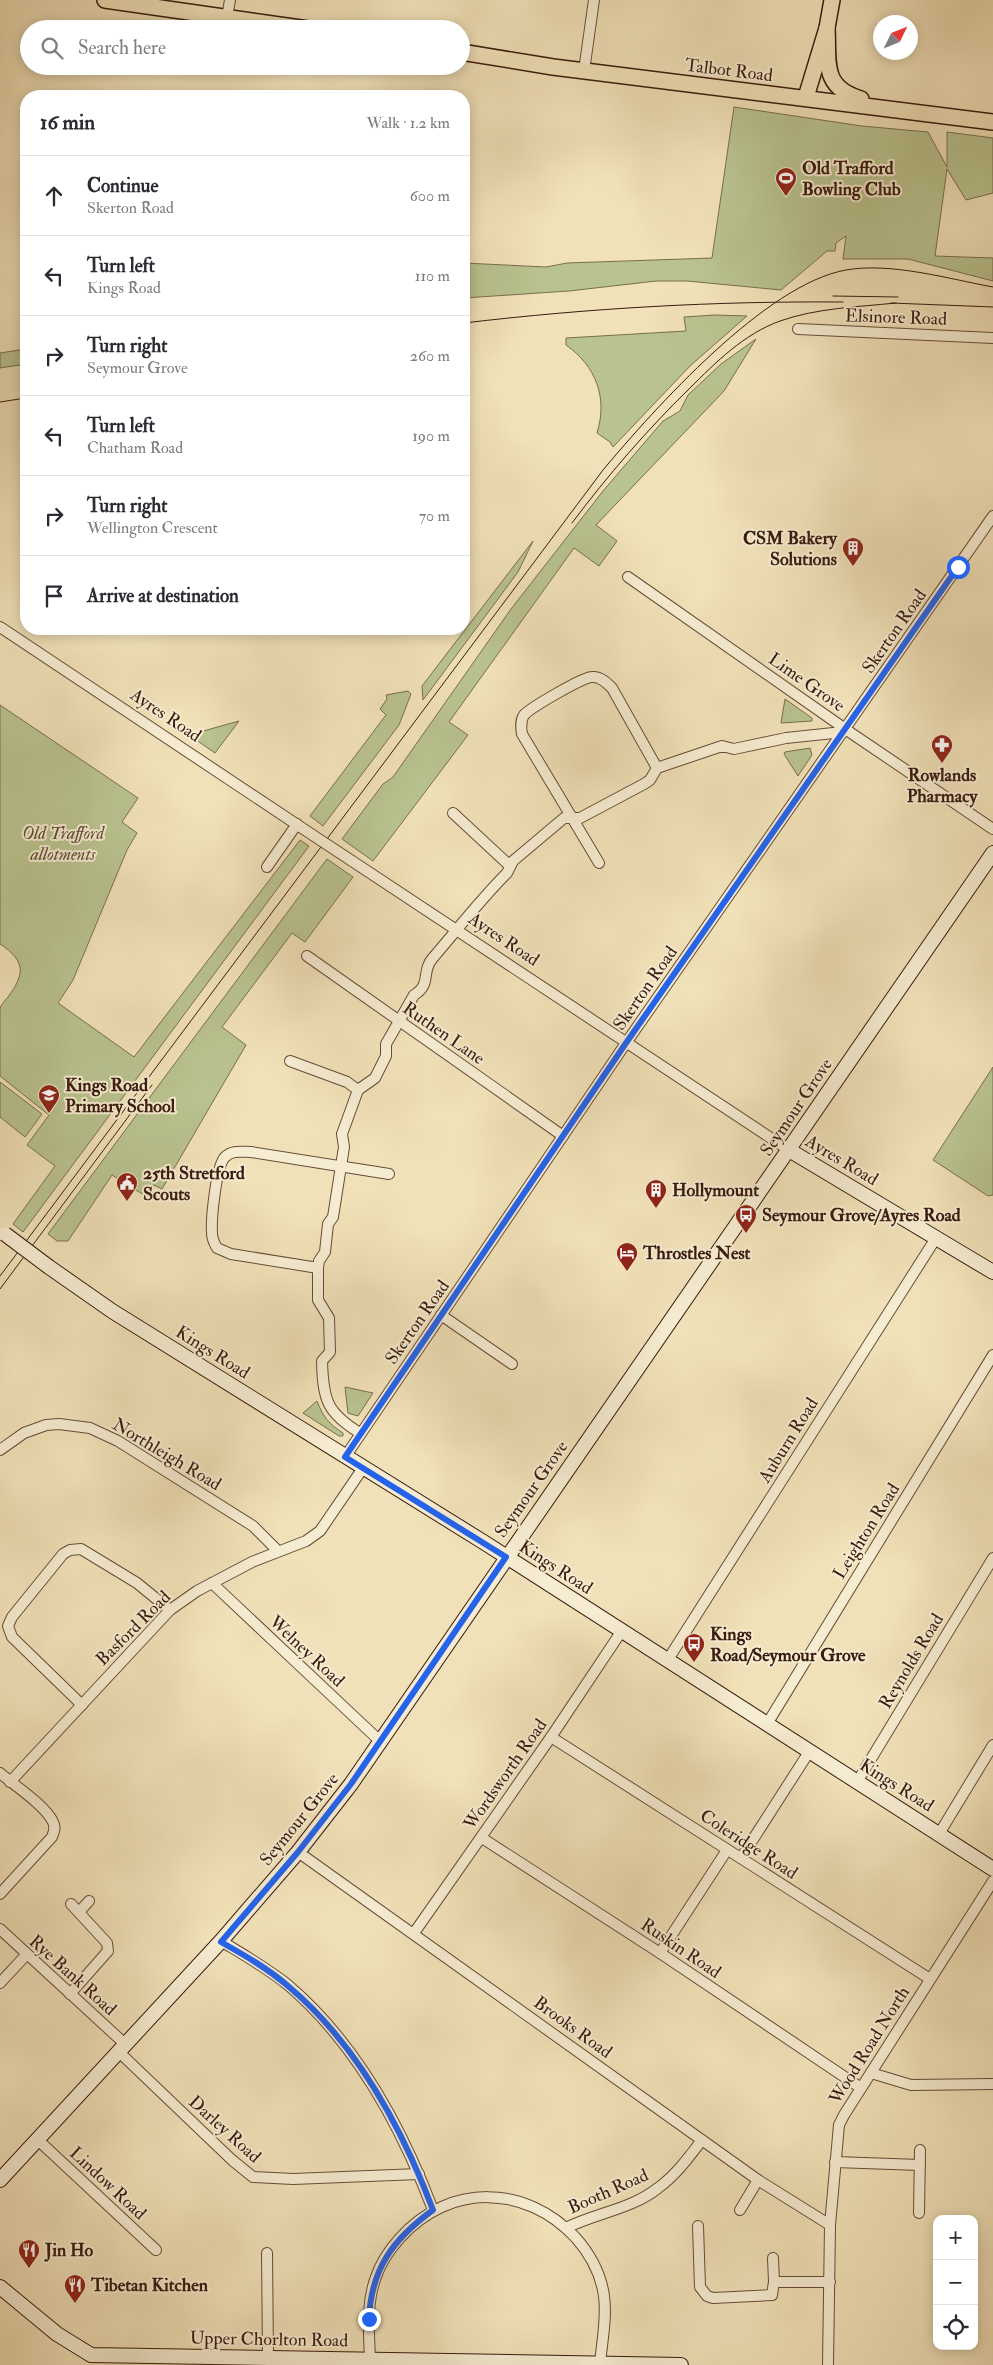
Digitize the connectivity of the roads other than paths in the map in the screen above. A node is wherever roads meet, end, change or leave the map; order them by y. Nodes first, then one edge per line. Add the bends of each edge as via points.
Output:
1 (105, 0) edge
2 (230, 0) edge
3 (594, 0) edge
4 (832, 0) edge
5 (228, 17) junction
6 (248, 20) edge
7 (827, 28) junction
8 (470, 53) edge
9 (584, 71) junction
10 (806, 97) junction
11 (891, 108) junction
12 (993, 122) edge
13 (798, 330) dead end
14 (993, 338) edge
15 (993, 516) edge
16 (628, 577) dead end
17 (0, 627) edge
18 (844, 731) junction
19 (657, 768) junction
20 (453, 813) dead end
21 (571, 818) junction
22 (299, 826) junction
23 (993, 829) edge
24 (993, 853) edge
25 (599, 863) dead end
26 (509, 865) junction
27 (267, 867) dead end
28 (456, 929) junction
29 (306, 956) dead end
30 (398, 1021) junction
31 (626, 1043) junction
32 (290, 1061) dead end
33 (358, 1090) junction
34 (563, 1136) junction
35 (789, 1150) junction
36 (340, 1166) junction
37 (389, 1174) dead end
38 (3, 1232) edge
39 (936, 1238) junction
40 (318, 1268) junction
41 (993, 1272) edge
42 (441, 1315) junction
43 (993, 1355) edge
44 (512, 1364) dead end
45 (360, 1433) junction
46 (0, 1450) edge
47 (345, 1457) junction
48 (363, 1468) junction
49 (278, 1551) junction
50 (506, 1557) junction
51 (993, 1558) edge
52 (212, 1583) junction
53 (170, 1610) junction
54 (621, 1632) junction
55 (667, 1661) junction
56 (82, 1705) junction
57 (767, 1724) junction
58 (551, 1737) junction
59 (381, 1742) junction
60 (993, 1745) edge
61 (808, 1752) junction
62 (0, 1773) edge
63 (10, 1782) junction
64 (856, 1782) junction
65 (939, 1834) junction
66 (482, 1838) junction
67 (728, 1850) junction
68 (298, 1852) junction
69 (741, 1858) junction
70 (993, 1869) edge
71 (993, 1882) edge
72 (0, 1894) edge
73 (89, 1901) dead end
74 (71, 1904) dead end
75 (79, 1912) junction
76 (0, 1929) edge
77 (414, 1933) junction
78 (221, 1942) junction
79 (660, 1953) junction
80 (26, 1954) junction
81 (930, 1979) junction
82 (0, 1983) edge
83 (70, 1994) junction
84 (122, 2048) junction
85 (871, 2073) junction
86 (993, 2084) edge
87 (861, 2088) junction
88 (38, 2140) junction
89 (702, 2140) junction
90 (920, 2150) dead end
91 (835, 2162) junction
92 (920, 2165) junction
93 (419, 2174) junction
94 (0, 2180) edge
95 (758, 2180) junction
96 (433, 2210) junction
97 (740, 2210) dead end
98 (919, 2213) dead end
99 (698, 2226) dead end
100 (830, 2226) junction
101 (566, 2228) junction
102 (156, 2250) dead end
103 (267, 2253) dead end
104 (773, 2258) dead end
105 (774, 2282) junction
106 (830, 2282) junction
107 (0, 2287) edge
108 (268, 2358) junction
109 (370, 2359) junction
110 (89, 2360) edge
111 (453, 2363) edge
112 (600, 2364) junction
113 (681, 2365) edge
114 (828, 2365) edge

1 - 5 main road
2 - 5 street
3 - 9 street
4 - 7 main road
5 - 6 main road
7 - 10 main road
7 - 11 main road via 830,71 836,87 850,96
8 - 9 main road, Talbot Road
9 - 10 main road, Talbot Road
10 - 11 main road, Talbot Road
11 - 12 main road, Talbot Road
13 - 14 street, Elsinore Road
15 - 18 street, Skerton Road
16 - 18 street, Lime Grove
17 - 22 street, Ayres Road
18 - 19 street via 734,749 722,746
18 - 23 street, Lime Grove
18 - 31 street, Skerton Road
19 - 21 street via 644,784 580,818
19 - 21 street via 605,681 588,678 539,704 522,719 522,734
20 - 26 street
21 - 25 street
21 - 26 street via 564,818 550,828
22 - 27 street
22 - 28 street, Ayres Road, bridge
24 - 35 main road, Seymour Grove
26 - 28 street via 507,873
28 - 30 street via 432,959 426,969 426,982
28 - 31 street, Ayres Road
29 - 30 street, Ruthen Lane
30 - 33 street via 386,1044 386,1056 375,1078
30 - 34 street, Ruthen Lane
31 - 34 street, Skerton Road
31 - 35 street, Ayres Road
32 - 33 street via 347,1082
33 - 36 street via 342,1134 344,1147
34 - 42 street, Skerton Road
35 - 39 main road, Ayres Road
35 - 50 main road, Seymour Grove
36 - 37 street
36 - 40 street via 334,1217 328,1224 326,1252
36 - 40 street via 235,1152 224,1158 219,1172 212,1232 217,1248 231,1254
38 - 47 main road, Kings Road, bridge via 112,1311
39 - 41 main road, Ayres Road
39 - 55 street, Auburn Road
40 - 45 street via 318,1300 329,1318 330,1350 322,1362 326,1398 334,1414
42 - 44 street
42 - 45 street, Skerton Road
43 - 57 street, Leighton Road
45 - 47 street, Skerton Road
46 - 49 street, Northleigh Road via 24,1433 46,1425 90,1428 118,1441 253,1526
47 - 48 main road, Kings Road
48 - 49 street, Basford Road via 320,1531
48 - 50 main road, Kings Road
49 - 52 street, Basford Road
50 - 54 main road, Kings Road
50 - 59 main road, Seymour Grove
51 - 64 street, Reynolds Road
52 - 53 street, Basford Road
52 - 59 street, Welney Road
53 - 56 street, Basford Road
53 - 56 street via 137,1583 81,1549 62,1554 8,1626 12,1637
54 - 55 main road, Kings Road
54 - 58 street, Wordsworth Road
55 - 57 main road, Kings Road
56 - 63 street, Basford Road
57 - 61 main road, Kings Road
58 - 66 street, Wordsworth Road
58 - 67 street, Coleridge Road
59 - 68 main road, Seymour Grove
60 - 65 street
61 - 64 main road, Kings Road
61 - 69 street
62 - 63 street
63 - 72 street via 48,1814 54,1831
64 - 65 main road, Kings Road
65 - 70 main road, Kings Road
66 - 77 street, Wordsworth Road
66 - 79 street, Ruskin Road
67 - 69 street, Coleridge Road
67 - 79 street
68 - 77 street, Brooks Road
68 - 78 main road, Seymour Grove
69 - 81 street, Coleridge Road
71 - 81 street, Wood Road North
73 - 75 street
74 - 75 street
75 - 83 street via 107,1943 108,1951
76 - 80 street, Rye Bank Road
77 - 89 street, Brooks Road
78 - 84 main road, Seymour Grove
78 - 93 street via 257,1962 288,1986 336,2036 387,2111
79 - 87 street, Ruskin Road
80 - 82 street
80 - 83 street, Rye Bank Road
81 - 85 street, Wood Road North
83 - 84 street, Rye Bank Road
84 - 88 main road, Seymour Grove
84 - 93 street, Darley Road via 232,2160 253,2177 293,2179
85 - 86 street via 911,2085
85 - 87 street, Wood Road North
87 - 91 street, Wood Road North via 839,2125
88 - 94 main road, Seymour Grove
88 - 102 street, Lindow Road
89 - 95 street, Brooks Road
89 - 101 street, Booth Road via 657,2190
90 - 92 street
91 - 92 street
91 - 100 street, Wood Road North
92 - 98 street
93 - 96 street
95 - 97 street
95 - 100 street, Brooks Road
96 - 101 street via 469,2199 505,2198 541,2209
96 - 109 street via 407,2230 376,2275 370,2298
99 - 105 street via 700,2287 707,2296 769,2297 774,2292
100 - 106 street, Wood Road North
101 - 112 street via 591,2258 599,2274 605,2314
103 - 108 street
104 - 105 street
105 - 106 street
106 - 114 street, Wood Road North
107 - 110 main road, Upper Chorlton Road
108 - 109 main road, Upper Chorlton Road
108 - 110 main road, Upper Chorlton Road
109 - 111 main road, Upper Chorlton Road
111 - 112 main road, Upper Chorlton Road
112 - 113 main road, Upper Chorlton Road

